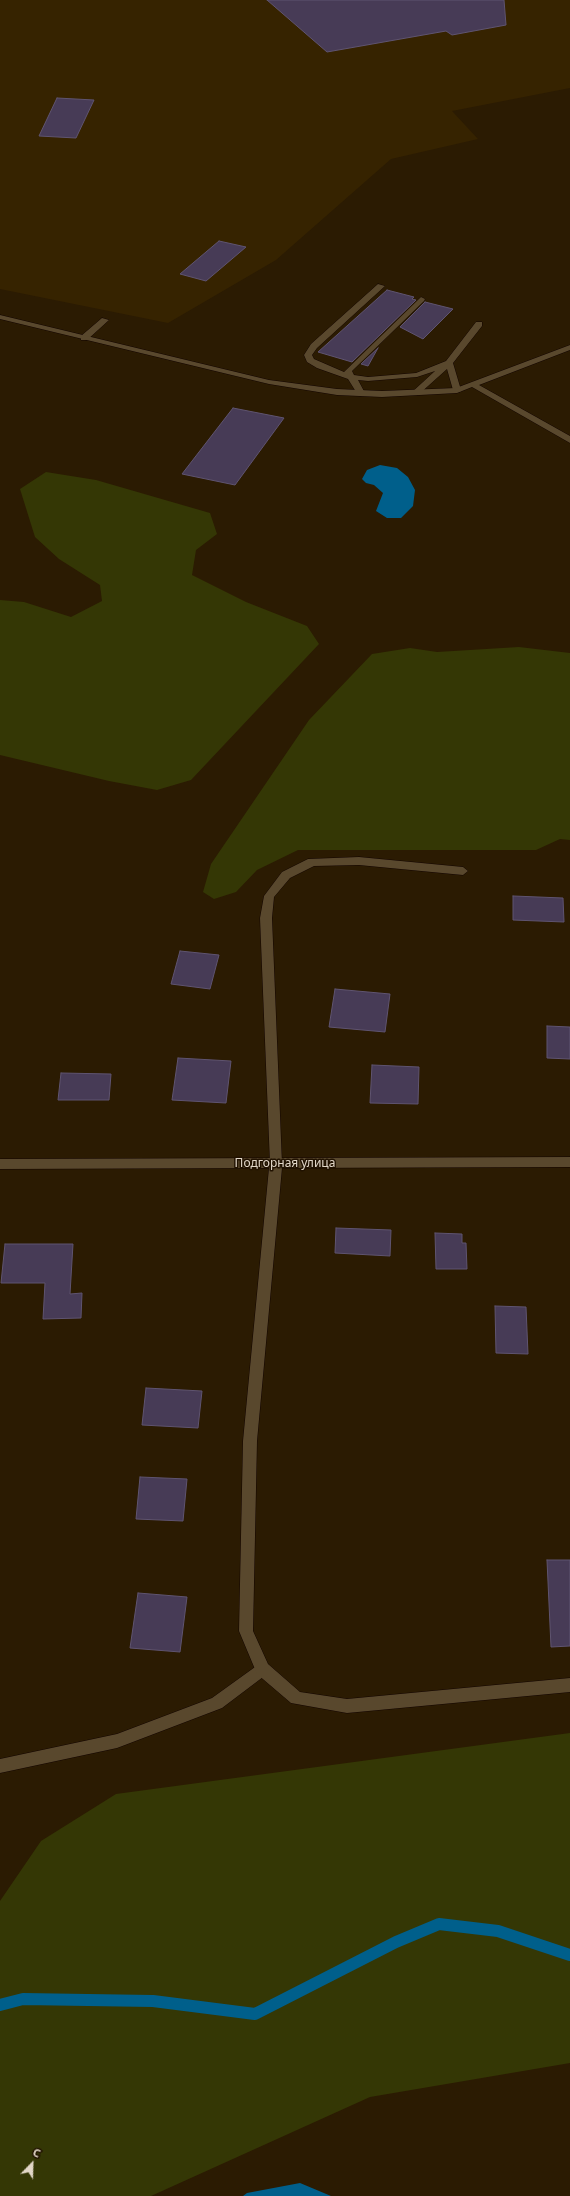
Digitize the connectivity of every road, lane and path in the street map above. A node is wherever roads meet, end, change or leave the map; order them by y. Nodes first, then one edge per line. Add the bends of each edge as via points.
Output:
1 (381, 286) dead end
2 (421, 299) dead end
3 (0, 317) edge
4 (106, 320) dead end
5 (479, 324) dead end
6 (84, 338) junction
7 (570, 347) edge
8 (449, 363) junction
9 (351, 377) junction
10 (472, 384) junction
11 (457, 390) junction
12 (361, 393) junction
13 (415, 393) junction
14 (570, 440) edge
15 (463, 870) dead end
16 (570, 1162) edge
17 (0, 1164) edge
18 (276, 1164) junction
19 (262, 1669) junction
20 (570, 1684) edge
21 (0, 1766) edge

1 - 9 street via 314,346 308,355 310,360 320,366
2 - 9 street via 348,370
3 - 6 street
4 - 6 street
5 - 8 street
6 - 12 street via 269,382
7 - 10 street
8 - 9 street via 417,375 368,379
8 - 11 street
8 - 13 street
9 - 12 street
10 - 11 street
10 - 14 street
11 - 13 street
12 - 13 street
15 - 18 street via 359,861 312,862 286,875 269,896 266,918
16 - 18 street, Подгорная улица
17 - 18 street, Подгорная улица
18 - 19 street via 250,1442 246,1631
19 - 20 street via 296,1698 347,1706
19 - 21 street via 217,1703 117,1741

